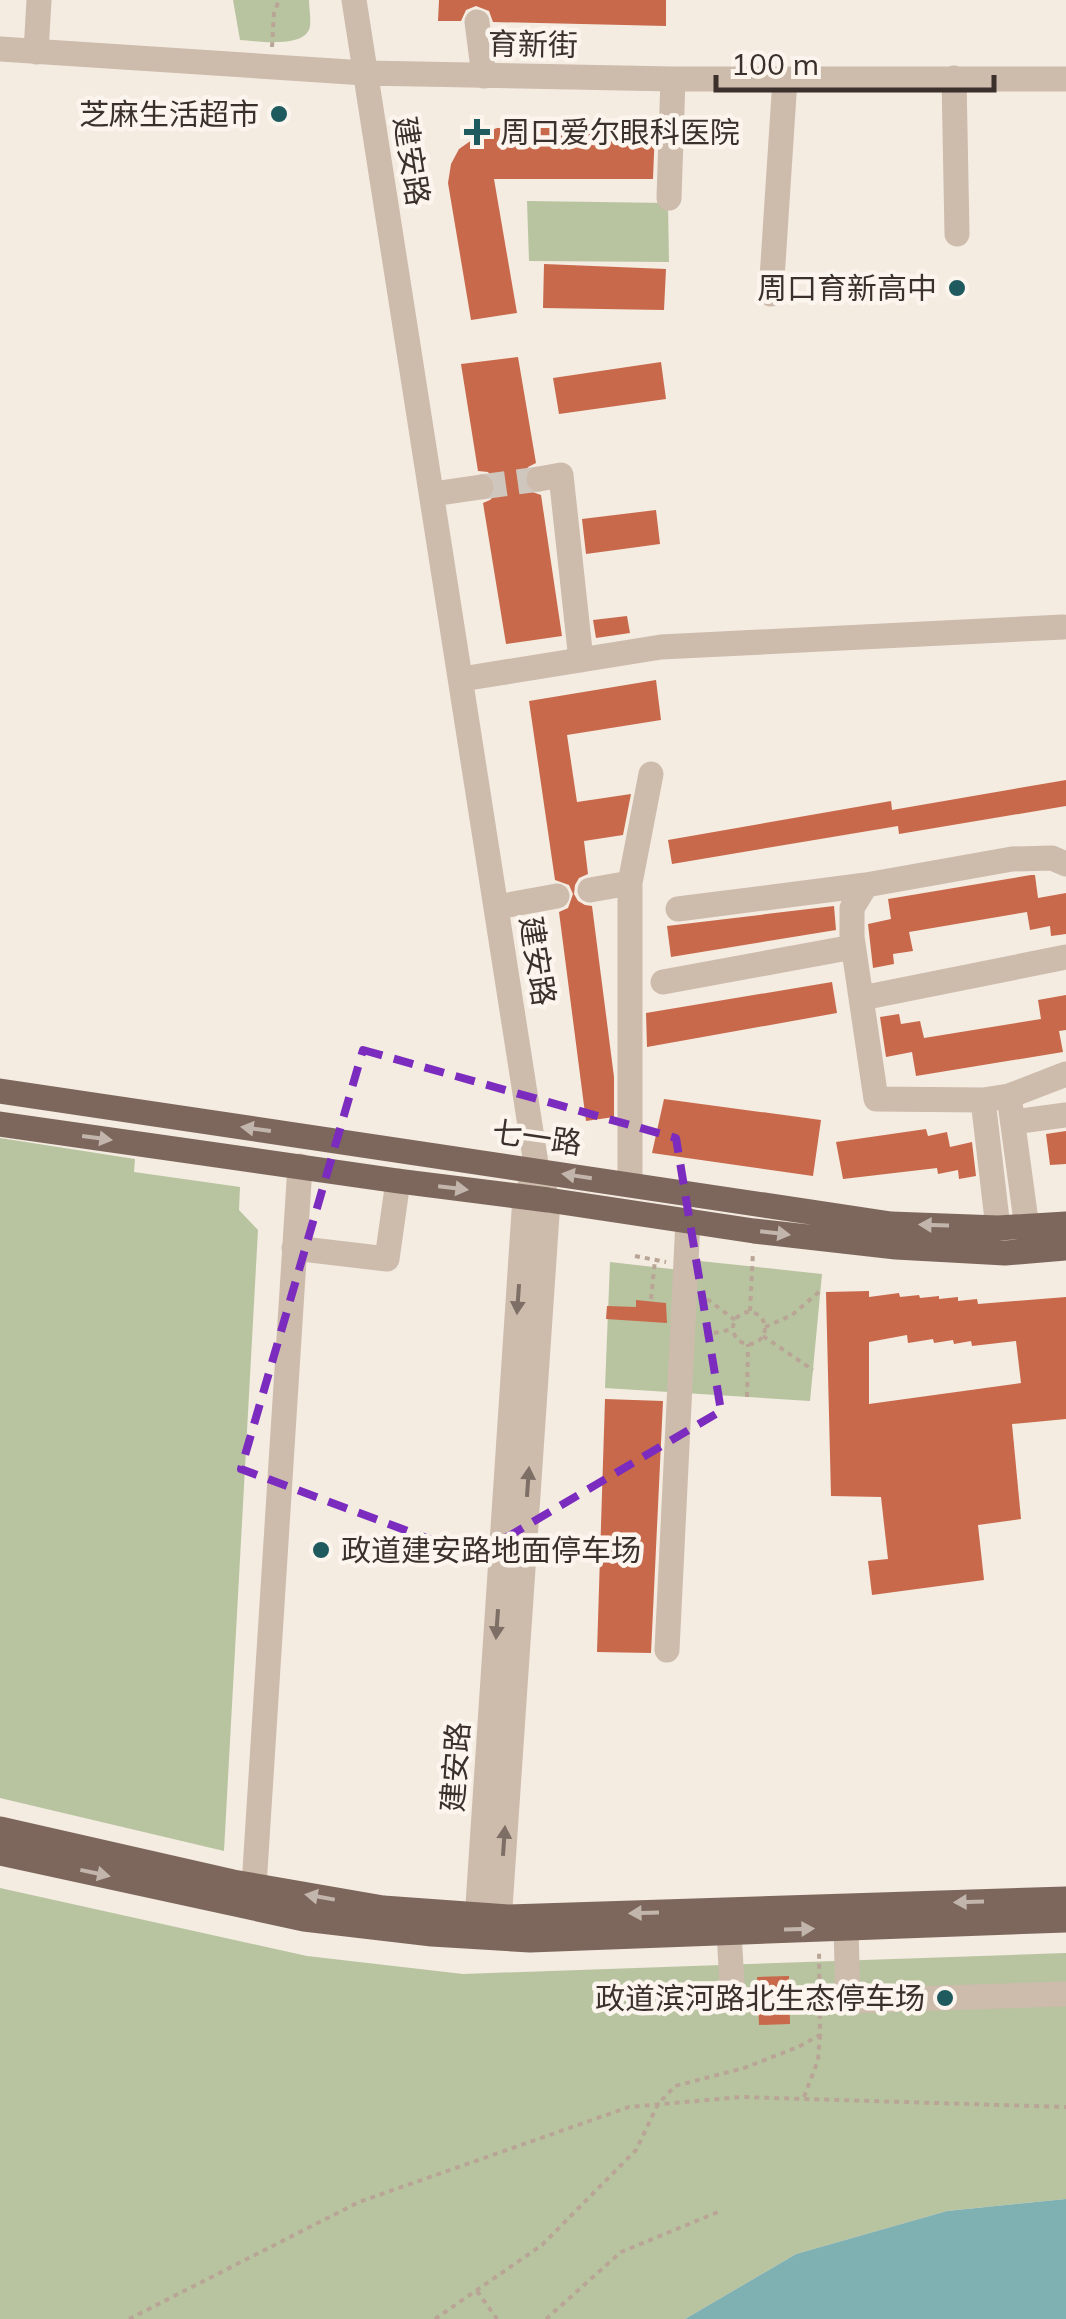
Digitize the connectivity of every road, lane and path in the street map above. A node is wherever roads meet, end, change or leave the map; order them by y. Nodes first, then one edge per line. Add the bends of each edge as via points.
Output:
1 (39, 0) edge
2 (279, 0) edge
3 (354, 0) edge
4 (477, 22) dead end
5 (0, 49) edge
6 (36, 52) junction
7 (272, 67) junction
8 (364, 73) junction
9 (484, 76) junction
10 (954, 78) junction
11 (673, 79) junction
12 (786, 79) junction
13 (1066, 80) edge
14 (669, 198) dead end
15 (957, 234) dead end
16 (771, 294) dead end
17 (539, 479) dead end
18 (480, 487) tunnel mouth
19 (433, 494) junction
20 (1062, 627) dead end
21 (581, 660) junction
22 (462, 679) junction
23 (650, 774) dead end
24 (1066, 864) edge
25 (630, 883) junction
26 (866, 884) junction
27 (590, 890) dead end
28 (557, 896) dead end
29 (497, 907) junction
30 (678, 909) dead end
31 (853, 947) junction
32 (1066, 957) edge
33 (663, 982) dead end
34 (862, 998) junction
35 (1066, 1074) edge
36 (0, 1091) edge
37 (1010, 1096) junction
38 (983, 1100) junction
39 (1066, 1115) edge
40 (1013, 1122) junction
41 (0, 1124) edge
42 (300, 1166) junction
43 (538, 1170) junction
44 (398, 1182) junction
45 (630, 1182) dead end
46 (536, 1198) junction
47 (688, 1220) junction
48 (1066, 1224) edge
49 (998, 1228) junction
50 (1027, 1228) junction
51 (754, 1231) junction
52 (294, 1248) junction
53 (1066, 1248) edge
54 (635, 1256) dead end
55 (655, 1260) junction
56 (685, 1266) junction
57 (820, 1291) dead end
58 (651, 1298) dead end
59 (750, 1312) junction
60 (765, 1327) junction
61 (733, 1329) junction
62 (763, 1336) junction
63 (748, 1344) junction
64 (682, 1348) junction
65 (813, 1370) dead end
66 (747, 1397) dead end
67 (667, 1650) dead end
68 (0, 1829) edge
69 (0, 1852) edge
70 (254, 1886) junction
71 (1066, 1899) edge
72 (1066, 1920) edge
73 (488, 1927) junction
74 (818, 1928) junction
75 (846, 1928) junction
76 (729, 1932) junction
77 (1066, 1994) edge
78 (733, 2002) dead end
79 (820, 2035) junction
80 (803, 2099) junction
81 (658, 2104) junction
82 (1066, 2107) edge
83 (718, 2212) dead end
84 (476, 2291) junction
85 (129, 2319) edge
86 (435, 2319) edge
87 (497, 2319) edge
88 (546, 2319) edge

1 - 6 street
2 - 7 path
3 - 8 street, 建安路
4 - 9 street
5 - 6 street, 育新街
6 - 7 street, 育新街
7 - 8 street, 育新街
8 - 9 street, 育新街
8 - 19 street, 建安路
9 - 11 street, 育新街
10 - 12 street, 育新街
10 - 13 street, 育新街
10 - 15 street
11 - 12 street, 育新街
11 - 14 street
12 - 16 street
17 - 21 street via 561,476
18 - 19 street
19 - 22 street, 建安路
20 - 21 street via 661,647
21 - 22 street
22 - 29 street, 建安路
23 - 25 street
24 - 26 street via 1012,859
25 - 27 street
25 - 45 street
26 - 30 street
26 - 31 street via 852,908
28 - 29 street
29 - 43 street, 建安路
31 - 33 street
31 - 34 street
32 - 34 street
34 - 38 street via 876,1100
35 - 37 street
43 -> 36 main road, 七一路
37 - 38 street
37 - 40 street
38 - 49 street
39 - 40 street
40 - 50 street
41 -> 42 main road, 七一路
42 - 44 main road, 七一路
42 - 52 street
43 - 46 street, 建安路
49 -> 43 main road, 七一路 via 891,1224
44 -> 46 main road, 七一路
44 - 52 street via 387,1259
46 - 47 main road, 七一路
46 - 73 street, 建安路
47 - 51 main road, 七一路
47 - 56 street
48 - 50 main road, 七一路
49 - 50 main road, 七一路
51 -> 53 main road, 七一路 via 1005,1253
51 - 59 path
52 - 70 street
54 - 55 path
55 - 56 path
55 - 58 path
56 - 64 street
57 - 60 path
59 - 60 path
59 - 61 path
60 - 62 path
61 - 63 path
61 - 64 path via 705,1334
62 - 63 path
62 - 65 path
63 - 66 path
64 - 67 street
68 - 70 main road
69 -> 73 main road via 304,1919 432,1934
73 -> 70 main road
71 -> 73 main road
72 - 75 main road
73 - 76 main road via 530,1940
74 - 75 main road
76 -> 74 main road
74 - 79 path
75 - 77 street via 848,2001
76 - 78 street
79 - 80 path
79 - 81 path via 744,2068 675,2086
80 - 81 path
80 - 82 path
81 - 84 path via 636,2150 542,2245
81 - 85 path via 629,2107 359,2202
83 - 88 path via 621,2252
84 - 86 path
84 - 87 path

